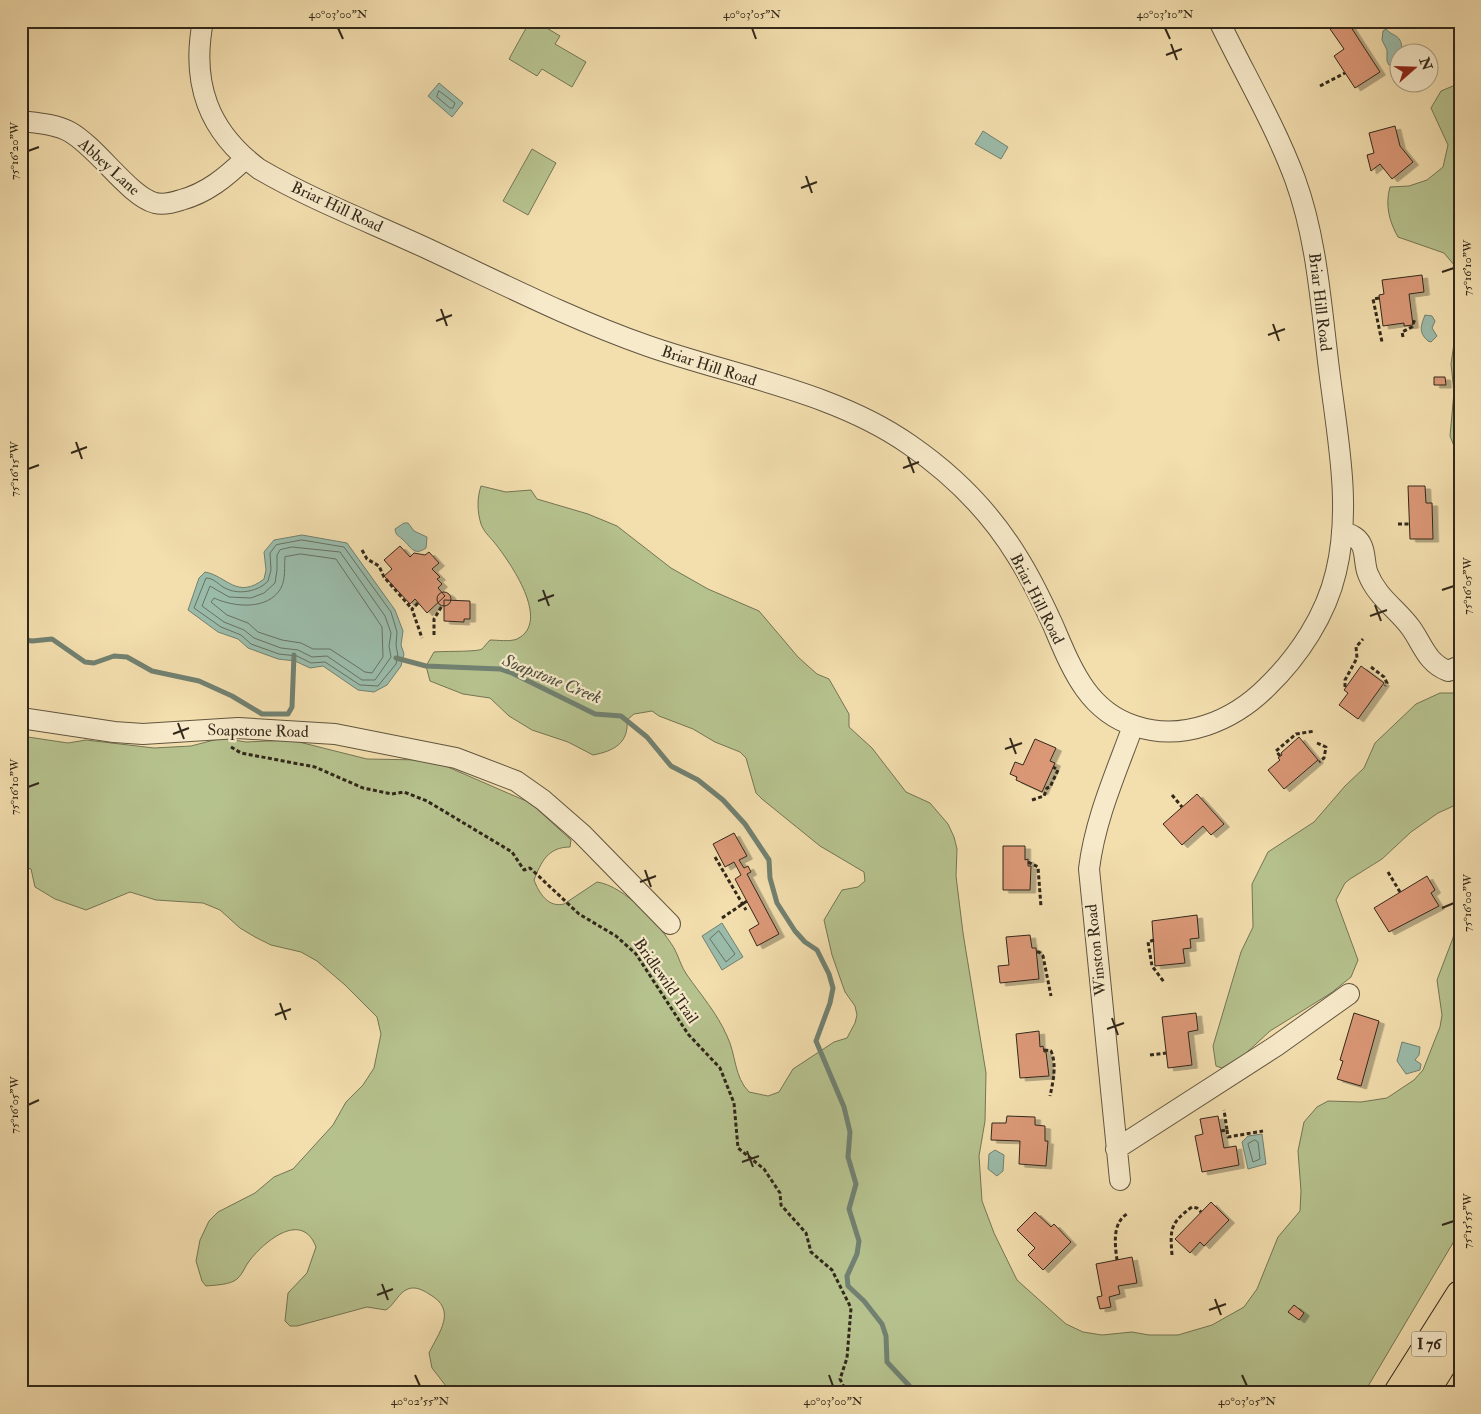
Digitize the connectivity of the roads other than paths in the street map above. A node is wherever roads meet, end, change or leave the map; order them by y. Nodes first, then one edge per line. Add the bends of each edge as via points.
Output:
1 (203, 21) edge
2 (1219, 21) edge
3 (21, 121) edge
4 (245, 159) junction
5 (1342, 531) junction
6 (1460, 666) edge
7 (21, 718) edge
8 (1133, 726) junction
9 (670, 924) dead end
10 (1349, 994) dead end
11 (1116, 1149) junction
12 (1120, 1180) dead end
13 (1460, 1295) edge
14 (1460, 1336) edge
15 (1398, 1393) edge
16 (1424, 1393) edge

1 - 4 street, Briar Hill Road via 198,62 206,101 222,132
2 - 5 street, Briar Hill Road via 1294,175 1305,209 1334,416 1343,497
3 - 4 street, Abbey Lane via 68,131 94,150 136,192 156,203 166,204 200,193
4 - 8 street, Briar Hill Road via 274,178 593,326 718,370 815,397 845,409 905,442 963,488 990,519 1015,551 1034,585 1082,688 1095,702
5 - 6 street via 1354,536 1361,544 1367,573 1380,596 1411,628 1426,656 1437,667 1448,671
5 - 8 street, Briar Hill Road via 1336,573 1311,633 1294,658 1251,703 1200,728 1176,732
7 - 9 street, Soapstone Road via 143,734 217,729 335,734 456,758 498,773 528,789 567,819
8 - 11 street, Winston Road via 1099,817 1089,869
10 - 11 street via 1276,1046
11 - 12 street, Winston Road
13 - 15 highway, I 76
14 - 16 highway, I 76

